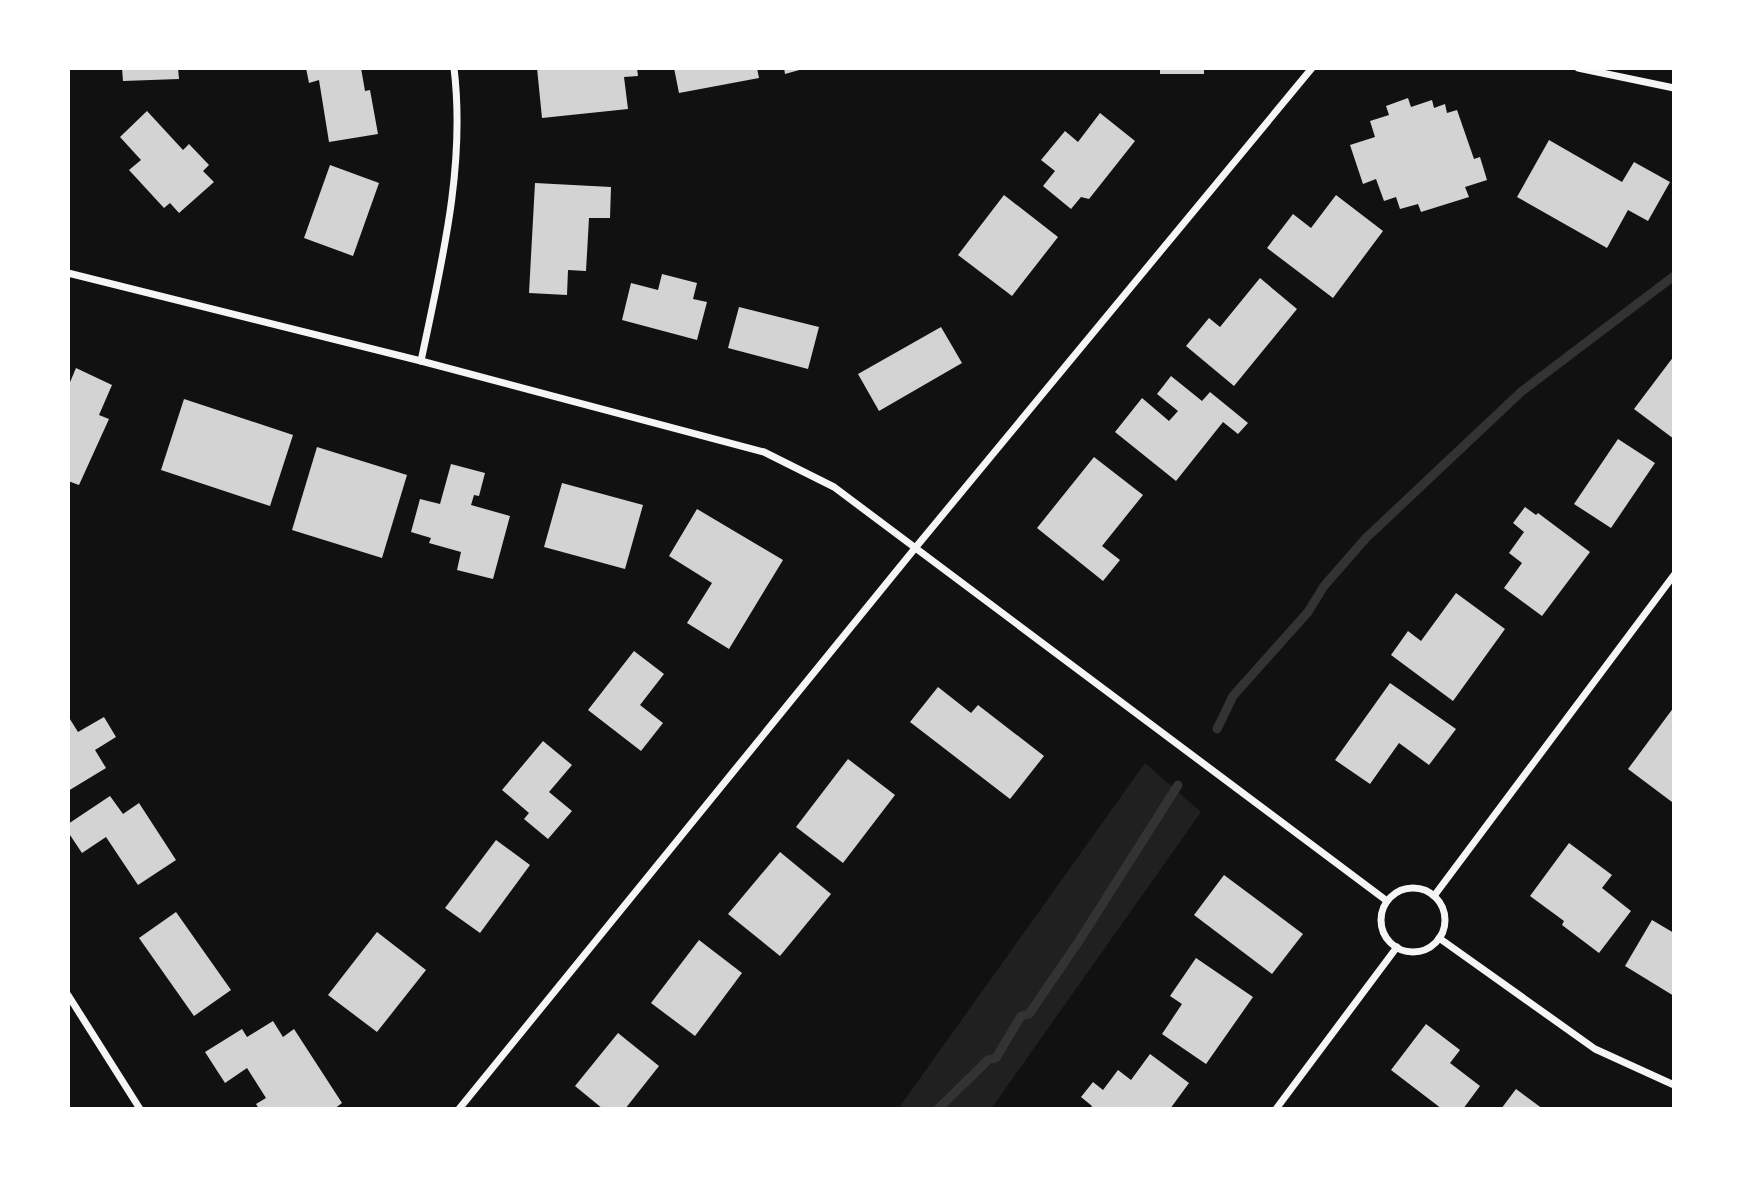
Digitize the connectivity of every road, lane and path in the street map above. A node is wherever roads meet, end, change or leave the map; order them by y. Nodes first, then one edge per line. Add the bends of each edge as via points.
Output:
1 (454, 68) edge
2 (1312, 68) edge
3 (1578, 68) edge
4 (1674, 88) edge
5 (68, 273) edge
6 (421, 361) junction
7 (916, 547) junction
8 (1674, 575) edge
9 (1434, 896) junction
10 (1387, 901) junction
11 (1438, 938) junction
12 (1397, 947) junction
13 (68, 995) edge
14 (1674, 1085) edge
15 (140, 1109) edge
16 (459, 1109) edge
17 (1276, 1109) edge

1 - 6 street via 457,157 446,245
2 - 7 street
3 - 4 street
5 - 6 street
6 - 7 street via 764,452 834,487
7 - 10 street
7 - 16 street
8 - 9 street
9 - 10 street via 1404,889
9 - 11 street via 1444,921
10 - 12 street via 1382,911 1383,932
11 - 12 street via 1415,952
11 - 14 street via 1595,1049
12 - 17 street
13 - 15 street

